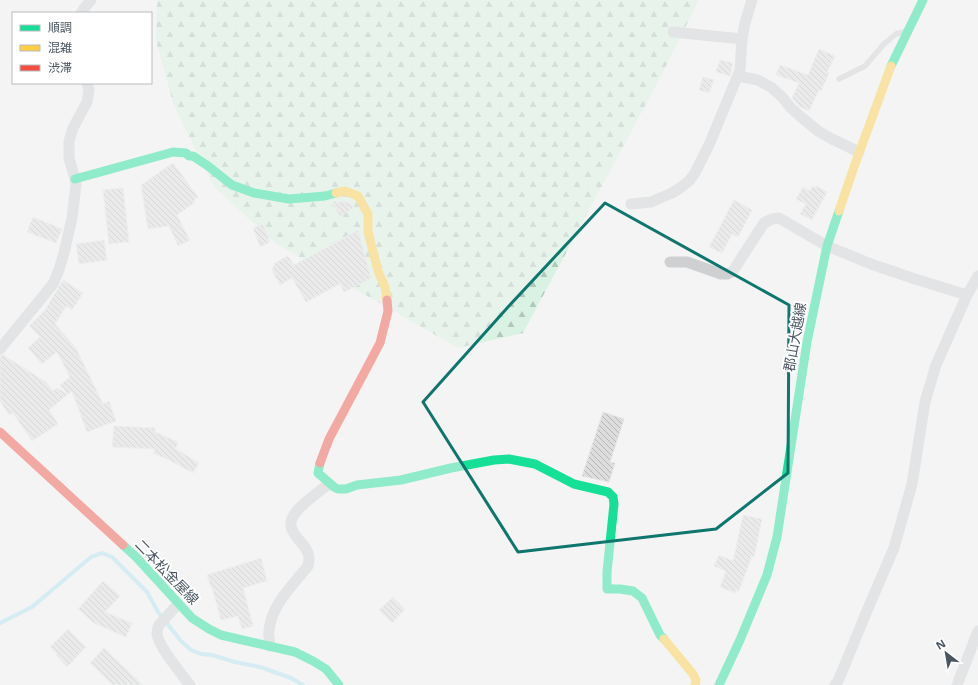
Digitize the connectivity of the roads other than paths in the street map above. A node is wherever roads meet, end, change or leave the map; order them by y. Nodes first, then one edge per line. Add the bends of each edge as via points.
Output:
1 (91, 0) edge
2 (752, 0) edge
3 (923, 0) edge
4 (82, 12) edge
5 (908, 31) junction
6 (673, 32) dead end
7 (742, 39) junction
8 (738, 76) junction
9 (839, 79) dead end
10 (87, 84) edge
11 (859, 152) junction
12 (75, 179) junction
13 (631, 204) dead end
14 (827, 246) junction
15 (670, 262) dead end
16 (978, 276) edge
17 (967, 295) junction
18 (0, 349) edge
19 (0, 432) edge
20 (329, 484) junction
21 (178, 604) junction
22 (978, 631) edge
23 (270, 646) junction
24 (182, 680) edge
25 (190, 685) edge
26 (339, 685) edge
27 (695, 685) edge
28 (719, 685) edge
29 (836, 685) edge
30 (957, 685) edge

1 - 4 street
2 - 7 street via 744,23
3 - 5 main road, 郡山大越線
5 - 9 lane via 896,34 864,66
5 - 11 main road, 郡山大越線 via 892,63
6 - 7 street
7 - 8 street
8 - 11 street via 758,80 772,88 818,131
8 - 13 street via 709,145 689,181 665,197 651,202
10 - 12 street via 87,102 69,141 69,158
11 - 14 main road, 郡山大越線
12 - 18 street via 72,218 54,284
12 - 20 main road via 173,152 193,156 232,185 254,193 289,199 325,196 345,191 358,196 368,214 368,232 378,272 385,287 388,311 380,343 322,457 318,473
14 - 15 street via 780,218 775,218 764,223 733,271 727,274 687,262
14 - 17 street via 871,264
14 - 28 main road, 郡山大越線 via 807,342 777,537 767,575
16 - 17 street
17 - 29 street via 936,365 925,402 912,484 894,548
19 - 21 main road, 二本松金屋線 via 136,557
20 - 23 street via 295,513 292,521 295,536 308,553 308,566 282,598 271,619 268,632
20 - 27 main road via 338,489 346,489 509,459 534,464 574,484 608,492 614,498 614,508 610,530 607,589 633,591 642,598 660,635 693,674
21 - 23 main road, 二本松金屋線 via 192,618 221,635
21 - 24 street via 159,625 157,634
22 - 30 street
23 - 26 main road, 二本松金屋線 via 295,652 313,661 326,670
24 - 25 street

